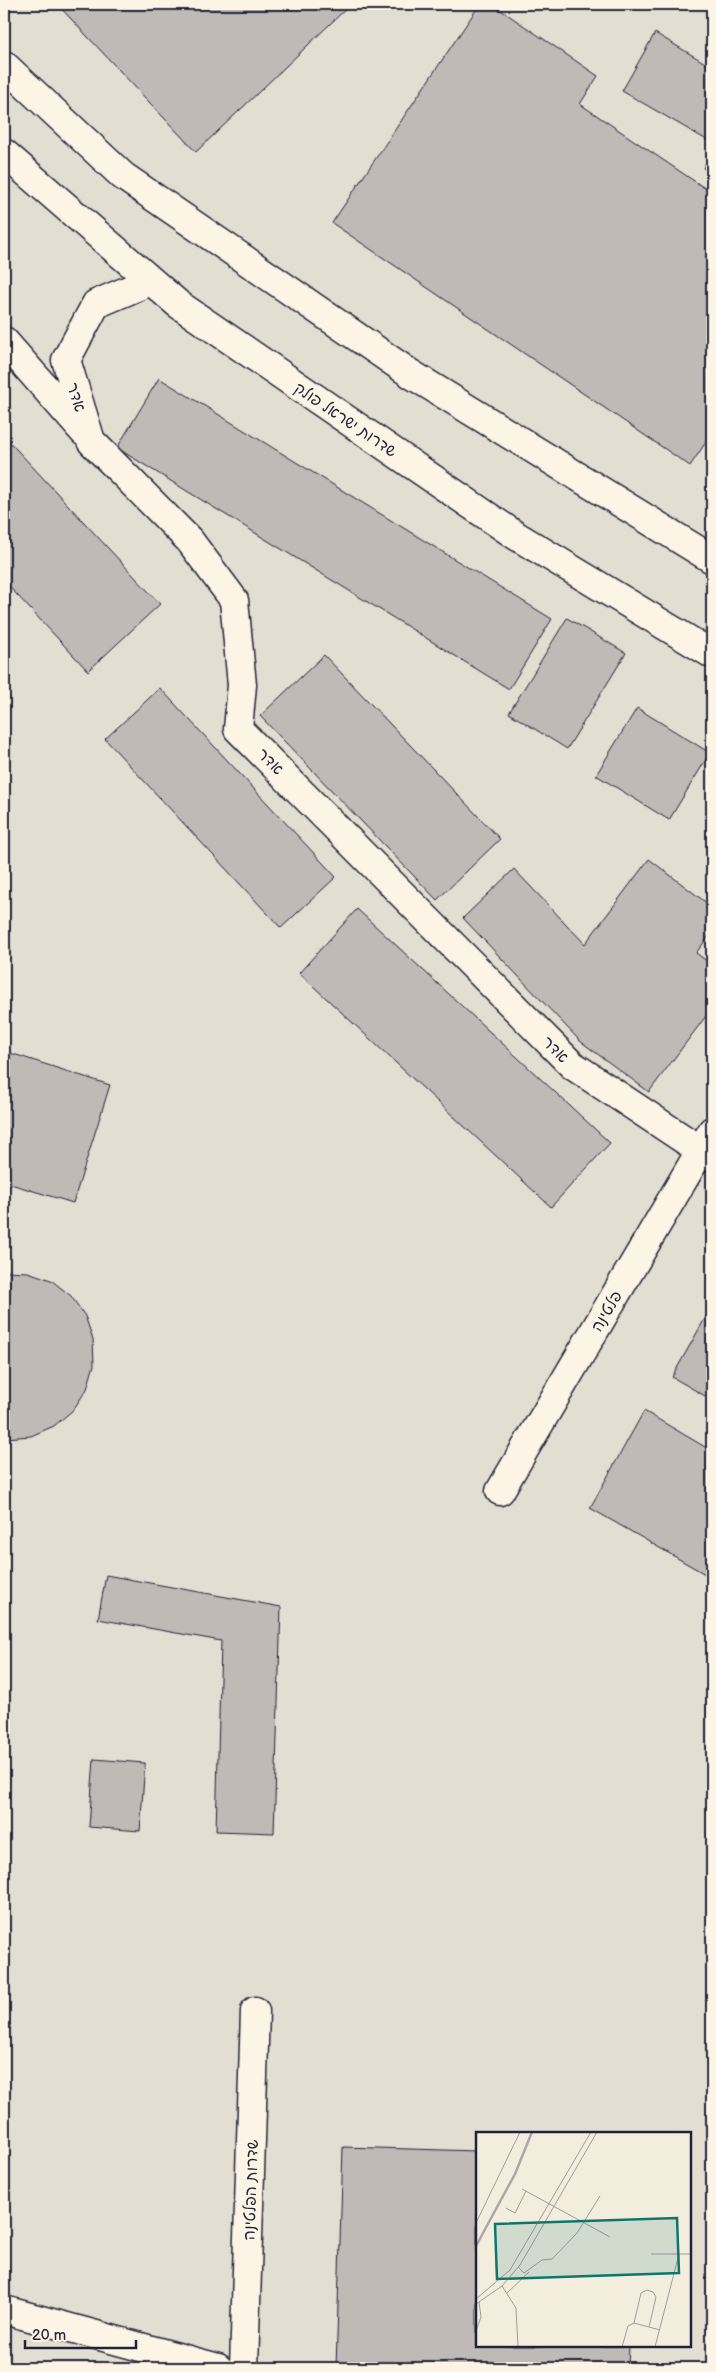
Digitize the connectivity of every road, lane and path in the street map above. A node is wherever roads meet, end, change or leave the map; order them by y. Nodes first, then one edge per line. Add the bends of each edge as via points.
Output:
1 (4, 65) edge
2 (4, 153) edge
3 (150, 281) junction
4 (4, 341) edge
5 (91, 441) junction
6 (712, 559) edge
7 (712, 654) edge
8 (708, 1147) edge
9 (500, 1491) dead end
10 (255, 2012) dead end
11 (4, 2310) edge
12 (218, 2368) edge
13 (244, 2368) edge

1 - 6 street via 123,176 411,374
2 - 3 street, שדרות ישראל פולק
3 - 5 street, אדר via 96,304 66,360
3 - 7 street, שדרות ישראל פולק via 178,304 515,535
4 - 5 street
5 - 8 street, אדר via 190,541 234,600 242,685 238,729 572,1065
8 - 9 street, פלטינה
10 - 13 street, שדרות הפלטינה
11 - 12 street

